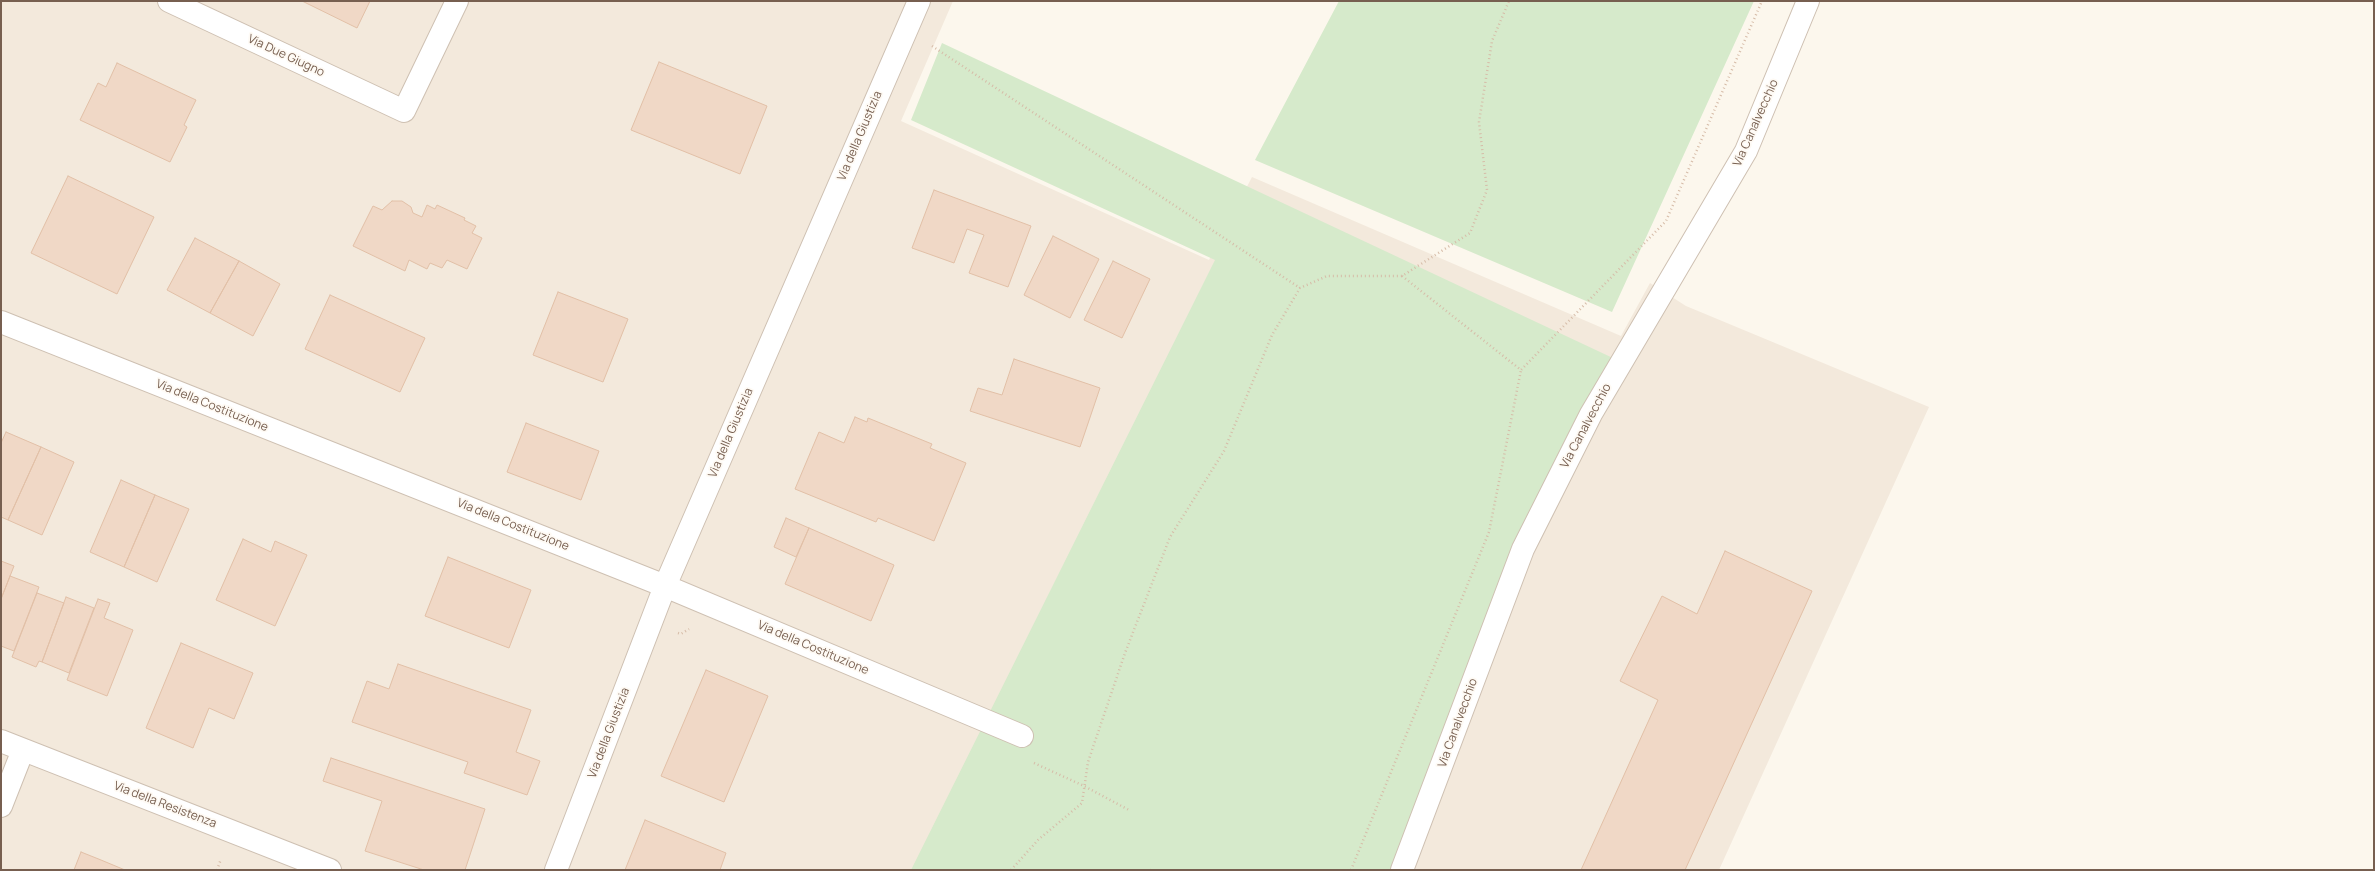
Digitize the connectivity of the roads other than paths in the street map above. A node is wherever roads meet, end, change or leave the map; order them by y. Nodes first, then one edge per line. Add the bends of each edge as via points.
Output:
1 (169, 1) edge
2 (457, 1) edge
3 (919, 1) edge
4 (1808, 1) edge
5 (1, 322) edge
6 (665, 586) junction
7 (1022, 736) road end
8 (1, 741) edge
9 (23, 750) junction
10 (1, 806) edge
11 (330, 870) edge
12 (556, 870) edge
13 (1402, 870) edge

1 - 2 street, Via Due Giugno via 404,111
3 - 6 street, Via della Giustizia
4 - 13 street, Via Canalvecchio via 1746,151 1591,414 1523,549
5 - 6 street, Via della Costituzione
6 - 7 street, Via della Costituzione
6 - 12 street, Via della Giustizia
8 - 9 street, Via della Resistenza
9 - 10 street
9 - 11 street, Via della Resistenza

